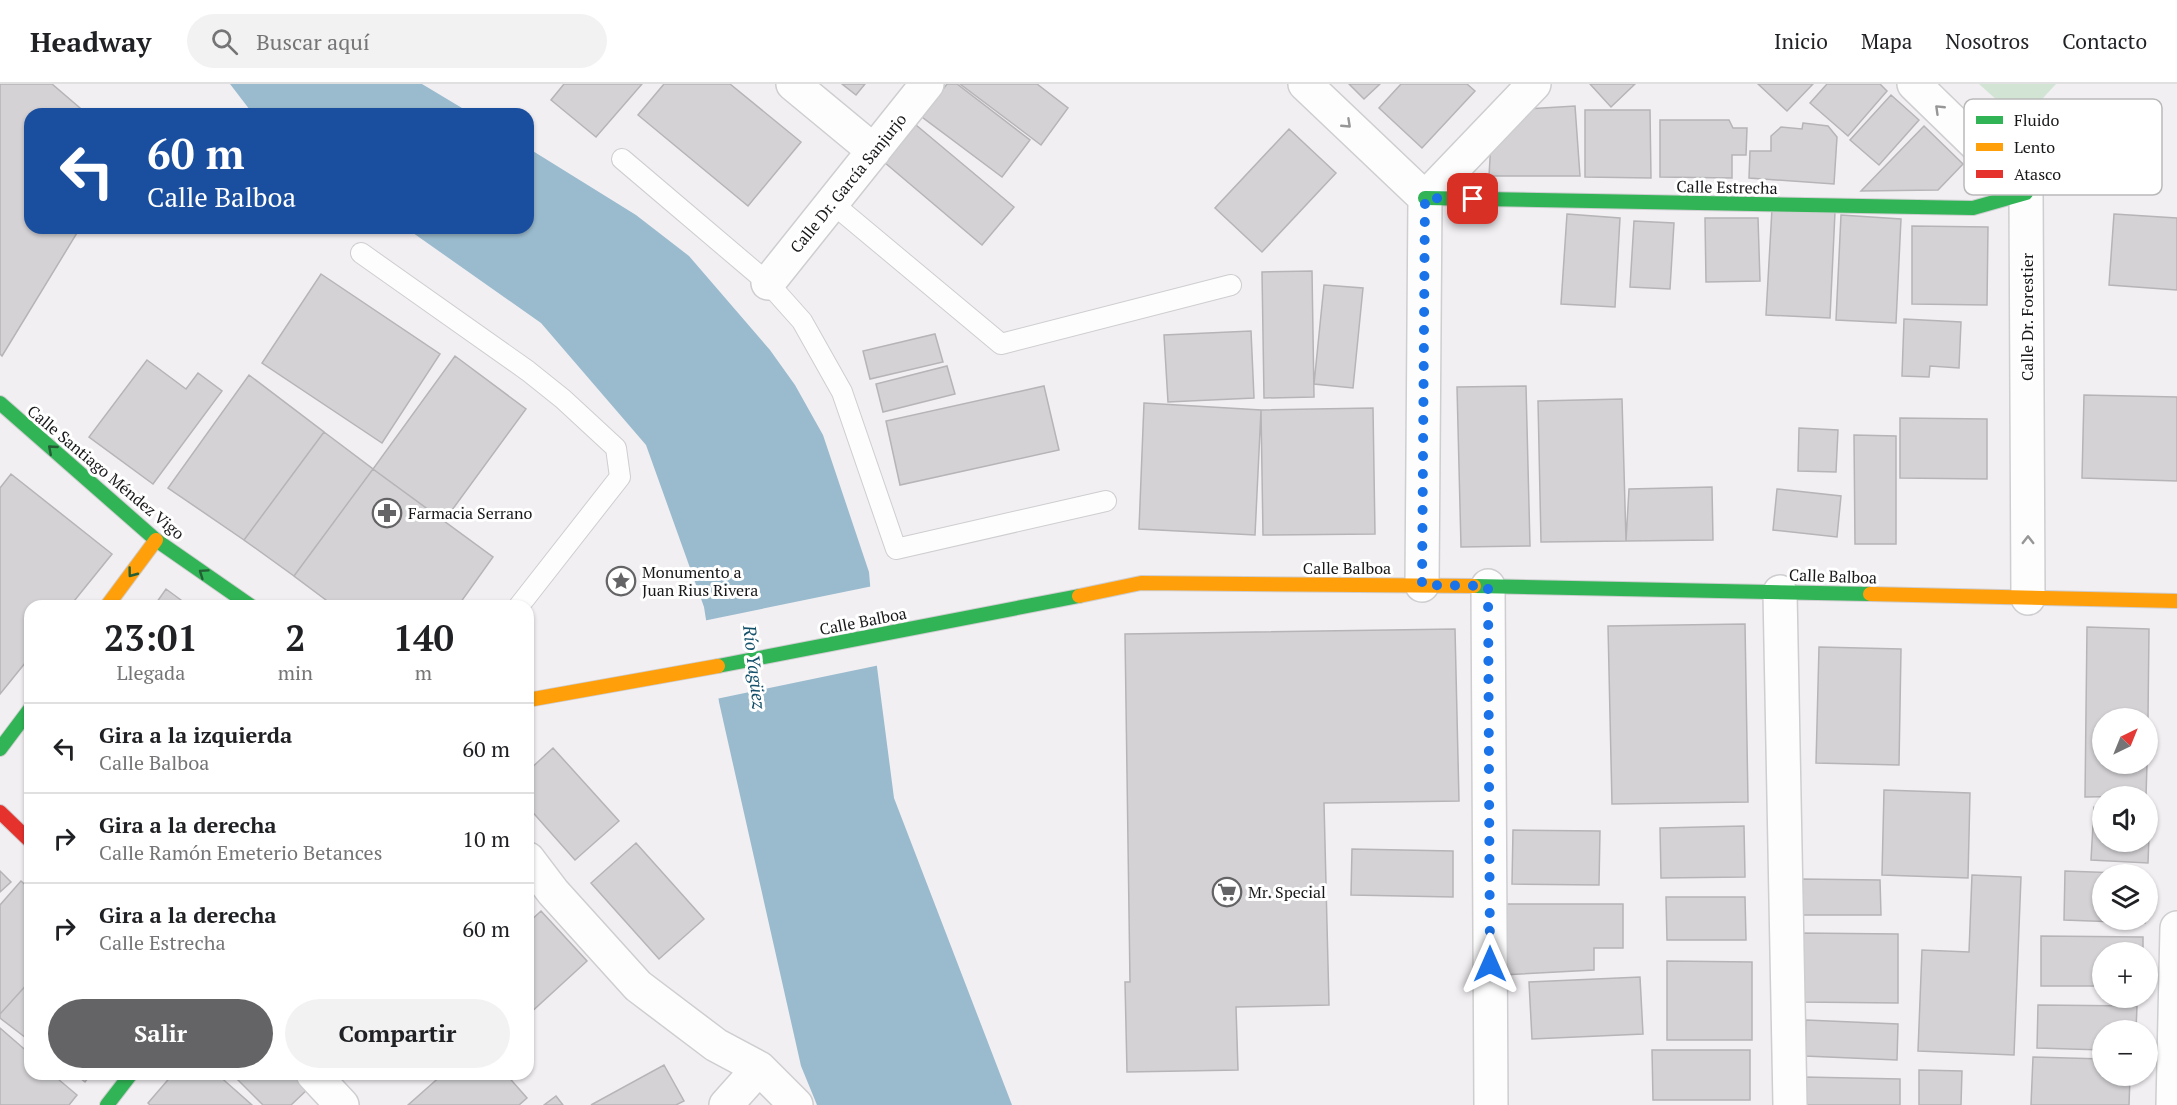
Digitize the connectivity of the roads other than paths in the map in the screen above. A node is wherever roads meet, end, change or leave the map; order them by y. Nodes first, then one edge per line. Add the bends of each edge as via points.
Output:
1 (794, 84) edge
2 (927, 84) edge
3 (1305, 84) edge
4 (1534, 84) edge
5 (1914, 84) edge
6 (1964, 132) edge
7 (874, 151) junction
8 (622, 159) dead end
9 (2016, 195) edge
10 (2026, 195) edge
11 (1425, 198) junction
12 (832, 203) junction
13 (361, 253) dead end
14 (768, 283) junction
15 (1231, 285) dead end
16 (0, 404) edge
17 (1106, 501) dead end
18 (156, 540) junction
19 (1422, 585) junction
20 (1488, 586) junction
21 (1780, 591) junction
22 (2028, 598) junction
23 (111, 600) edge
24 (242, 600) edge
25 (524, 600) edge
26 (2177, 601) edge
27 (534, 699) edge
28 (24, 717) edge
29 (0, 749) edge
30 (0, 812) edge
31 (24, 836) edge
32 (534, 867) edge
33 (2177, 928) edge
34 (759, 1068) junction
35 (126, 1080) edge
36 (319, 1080) edge
37 (107, 1105) edge
38 (342, 1105) edge
39 (726, 1105) edge
40 (796, 1105) edge
41 (1491, 1105) edge
42 (1790, 1105) edge
43 (2173, 1105) edge

1 - 7 street
2 - 7 street, Calle Dr. García Sanjurjo
3 -> 11 street
4 - 11 street
6 -> 5 street
7 - 12 street, Calle Dr. García Sanjurjo
8 - 14 lane
9 - 11 main road, Calle Estrecha via 1973,208
22 -> 10 street, Calle Dr. Forestier
11 - 19 street
12 - 14 street, Calle Dr. García Sanjurjo
12 - 15 lane via 1001,344
13 - 25 lane via 528,371 616,448 620,477
14 - 17 lane via 802,321 842,392 896,549
18 -> 16 main road, Calle Santiago Méndez Vigo
18 -> 23 main road
24 -> 18 main road, Calle Santiago Méndez Vigo
19 - 20 main road, Calle Balboa
19 - 27 main road, Calle Balboa via 1141,583
20 - 21 main road, Calle Balboa
20 - 41 street
21 - 22 main road, Calle Balboa
21 - 42 street
22 - 26 main road, Calle Balboa
28 - 29 main road
30 - 31 main road
32 - 34 street via 638,986 716,1045
33 - 43 street
34 - 39 street
34 - 40 street
35 - 37 main road
36 - 38 street

